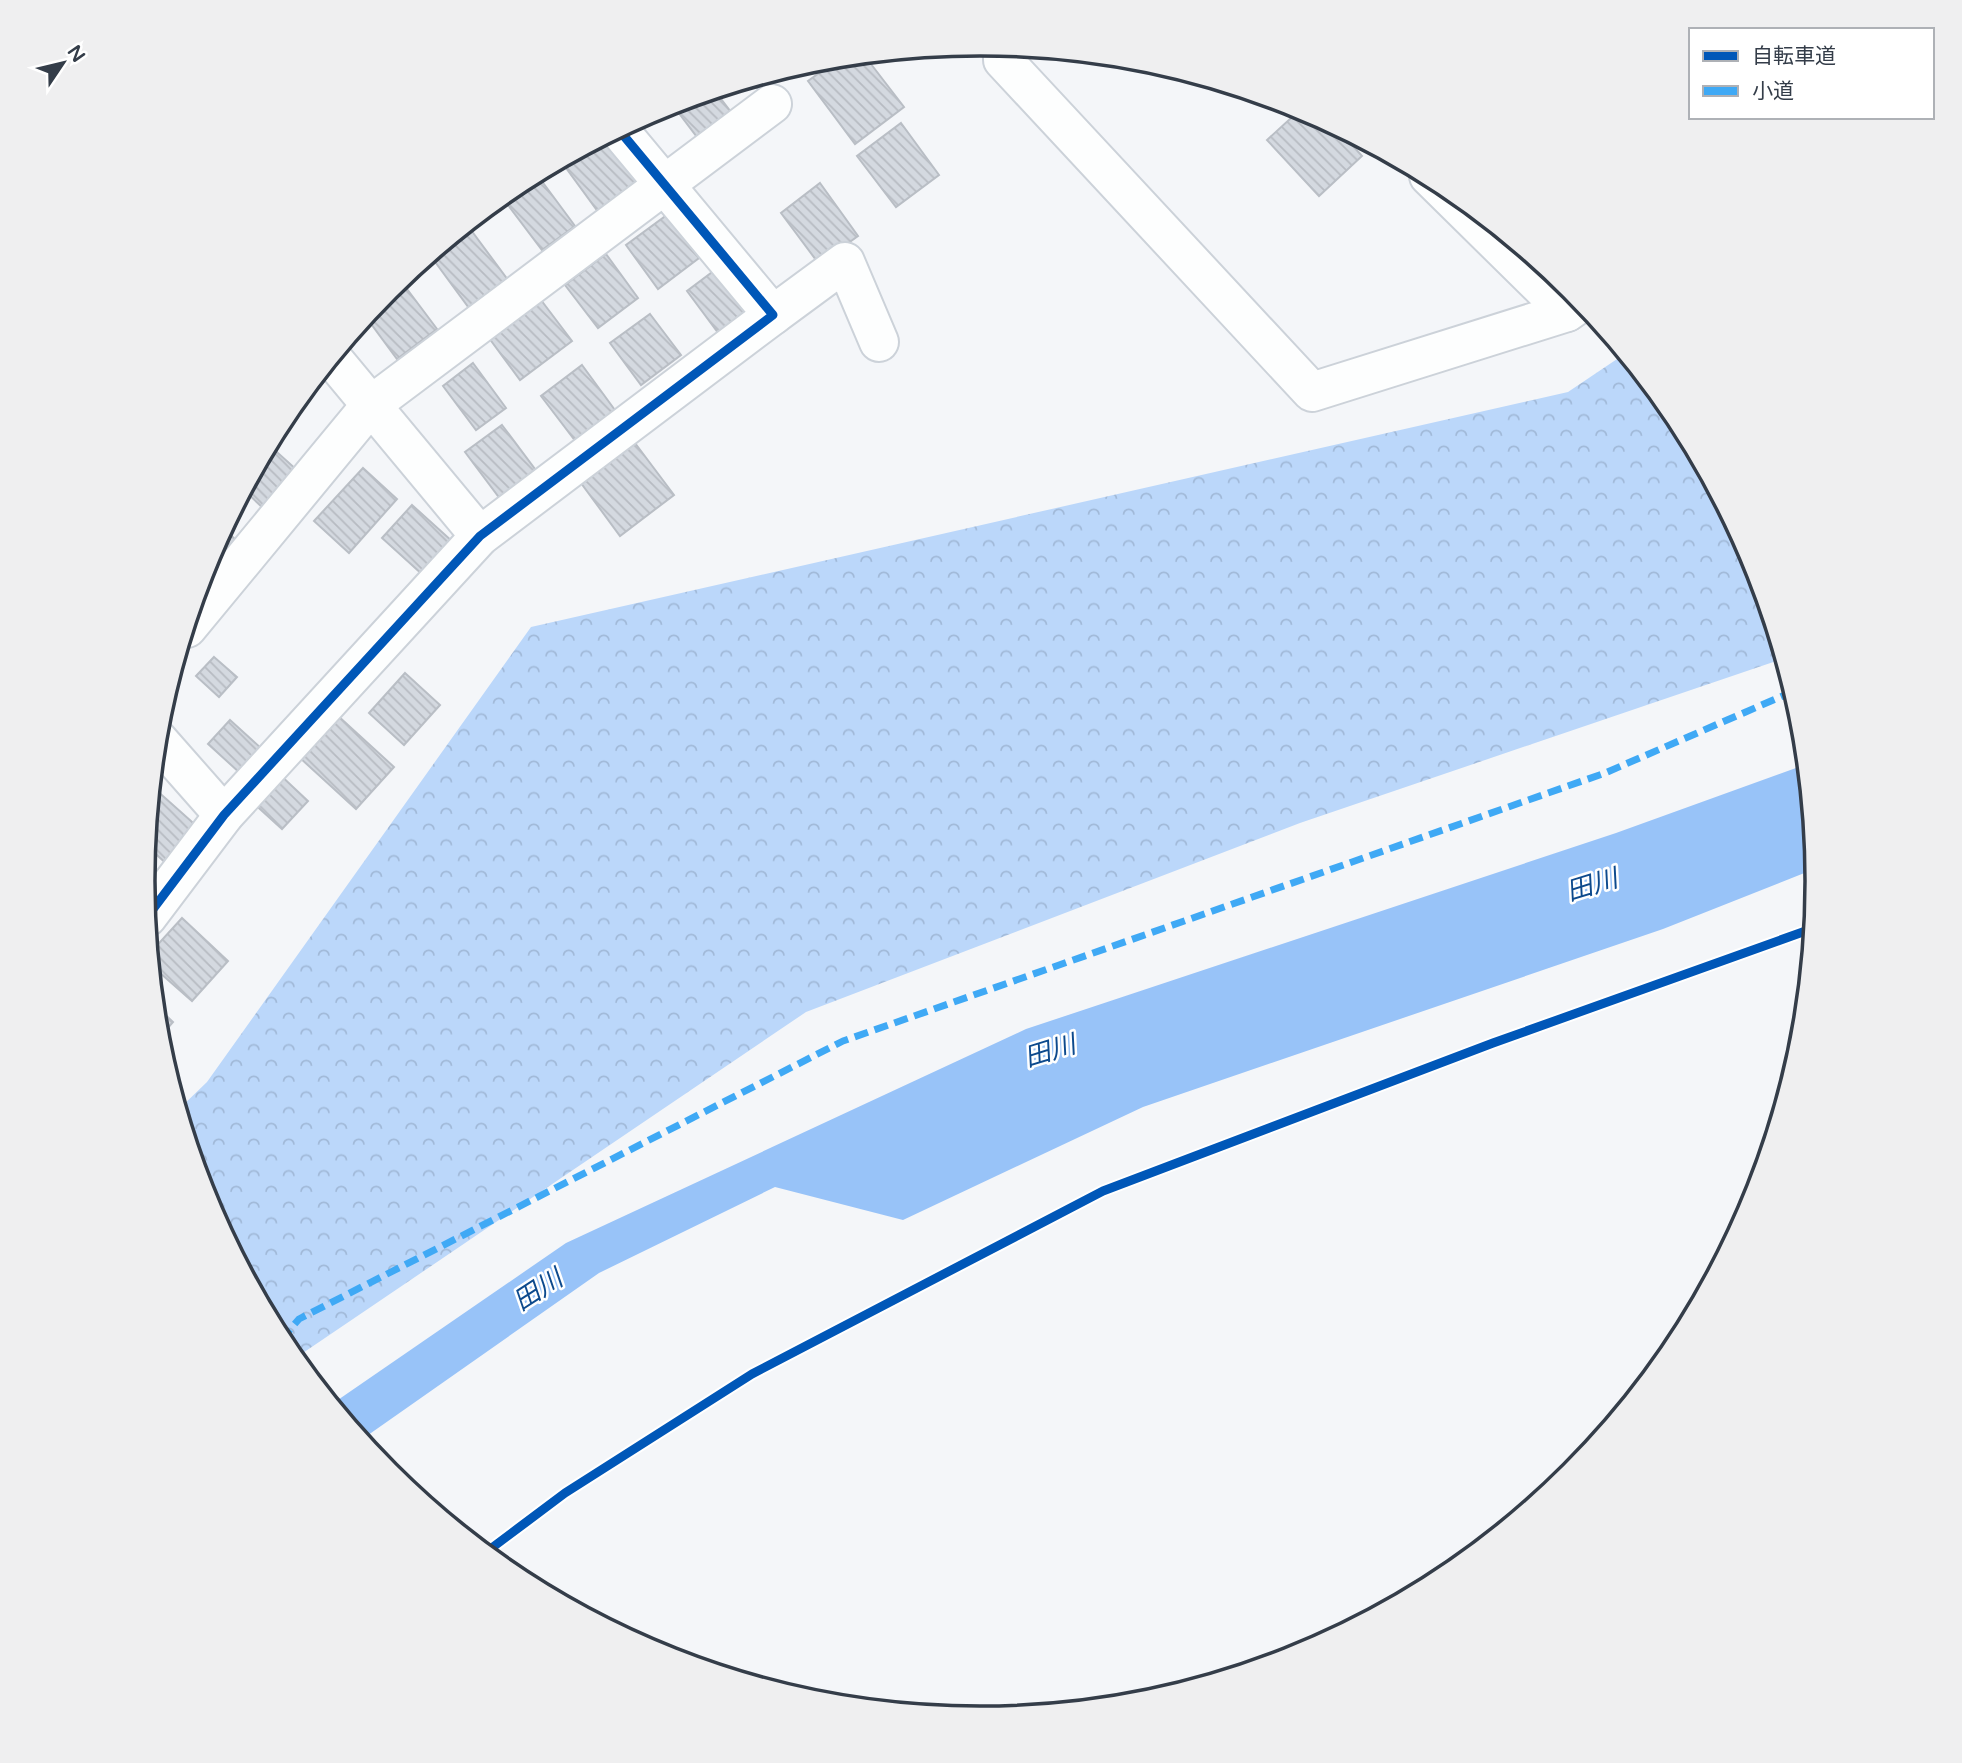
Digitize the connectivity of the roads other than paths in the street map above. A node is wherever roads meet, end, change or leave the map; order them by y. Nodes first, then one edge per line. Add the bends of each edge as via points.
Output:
1 (1003, 57) edge
2 (772, 104) dead end
3 (625, 137) edge
4 (666, 186) junction
5 (1517, 254) edge
6 (1539, 274) edge
7 (1573, 307) edge
8 (773, 315) junction
9 (879, 342) dead end
10 (338, 365) edge
11 (371, 405) junction
12 (480, 536) junction
13 (201, 611) edge
14 (167, 750) edge
15 (224, 815) junction
16 (156, 905) edge

1 - 7 street via 1312,392
2 - 4 street
3 - 4 street
4 - 8 street
4 - 11 street
5 - 6 street
8 - 9 street via 845,262
8 - 12 street
10 - 11 street
11 - 12 street
11 - 13 street
12 - 15 street
14 - 15 street
15 - 16 street

